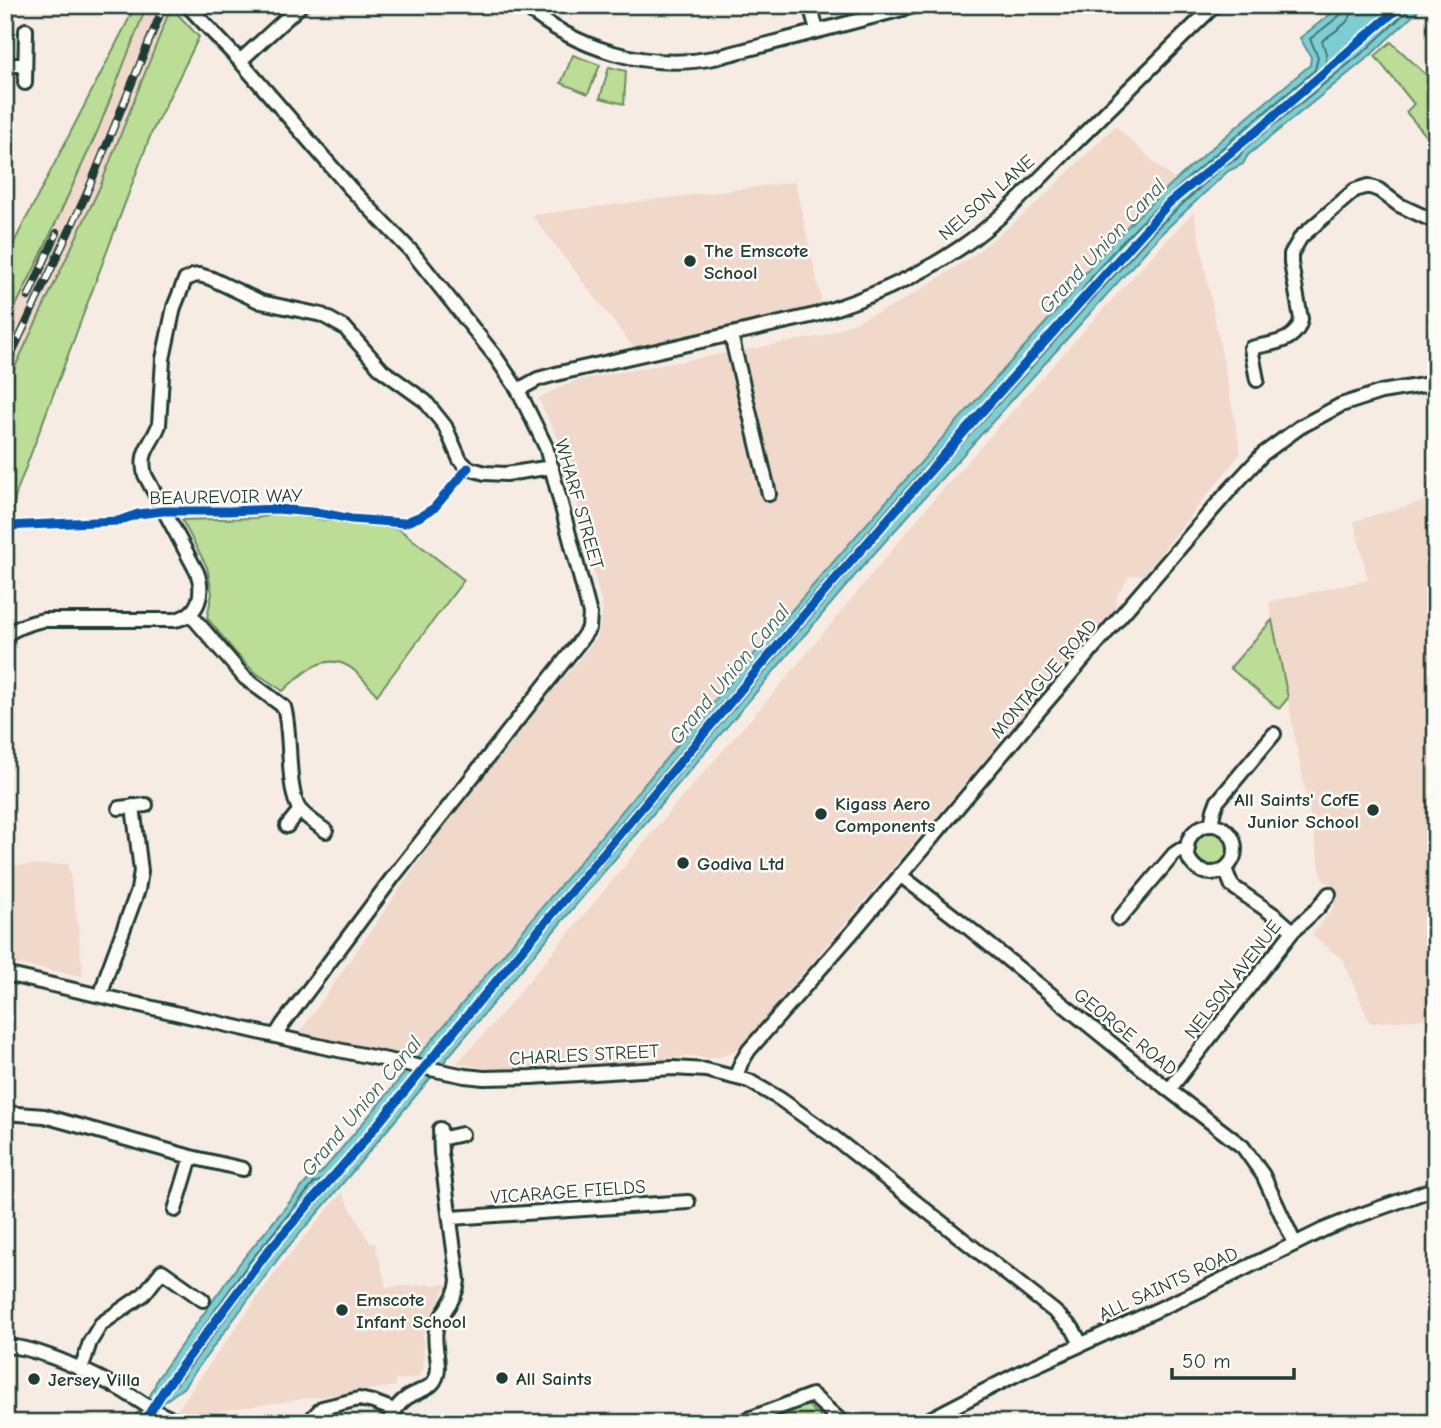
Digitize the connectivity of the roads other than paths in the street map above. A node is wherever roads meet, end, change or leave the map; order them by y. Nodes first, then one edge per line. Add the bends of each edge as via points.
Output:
1 (187, 5) edge
2 (301, 5) edge
3 (523, 5) edge
4 (810, 5) edge
5 (918, 5) edge
6 (1215, 5) edge
7 (26, 30) dead end
8 (817, 30) junction
9 (240, 61) junction
10 (5, 65) edge
11 (25, 65) junction
12 (25, 83) dead end
13 (1436, 222) edge
14 (731, 335) junction
15 (1257, 380) dead end
16 (1436, 383) edge
17 (518, 390) junction
18 (552, 467) junction
19 (769, 494) dead end
20 (191, 615) junction
21 (5, 636) edge
22 (1274, 734) dead end
23 (119, 808) dead end
24 (300, 810) junction
25 (1212, 825) junction
26 (287, 827) dead end
27 (326, 831) dead end
28 (1188, 849) junction
29 (1225, 869) junction
30 (900, 875) junction
31 (1329, 894) dead end
32 (1119, 919) dead end
33 (1293, 931) junction
34 (5, 974) edge
35 (102, 995) junction
36 (276, 1035) junction
37 (736, 1077) junction
38 (1169, 1090) junction
39 (5, 1113) edge
40 (462, 1134) dead end
41 (191, 1157) junction
42 (243, 1169) dead end
43 (1436, 1188) edge
44 (688, 1202) dead end
45 (175, 1210) dead end
46 (451, 1218) junction
47 (1295, 1244) junction
48 (203, 1300) dead end
49 (1081, 1345) junction
50 (5, 1346) edge
51 (80, 1370) junction
52 (394, 1410) junction
53 (187, 1423) edge
54 (311, 1423) edge
55 (388, 1423) edge
56 (738, 1423) edge
57 (843, 1423) edge
58 (922, 1423) edge

1 - 9 street, WHARF STREET
2 - 9 street
3 - 8 street via 578,41 638,60 699,61
4 - 8 street
5 - 8 street
6 - 14 street, NELSON LANE via 1020,199 961,247 894,286 855,302
7 - 11 street
9 - 17 street, WHARF STREET via 412,252
10 - 11 street
11 - 12 street
13 - 15 street via 1368,186 1355,190 1301,237 1291,254 1300,327 1289,338 1251,348
14 - 17 street, NELSON LANE via 549,376
14 - 19 street
16 - 30 street, MONTAGUE ROAD via 1381,392 1341,405 1263,454
17 - 18 street, WHARF STREET
18 - 20 street via 506,474 468,468 425,401 382,370 345,328 322,315 267,304 211,278 193,276 185,280 174,307 163,359 159,425 143,455 145,475 200,580 199,599
18 - 36 street, WHARF STREET via 590,614 589,628 393,877
20 - 21 street via 175,620 43,620
20 - 24 street via 245,678 284,707
22 - 25 street via 1217,802
23 - 35 street via 140,806 140,877
24 - 26 street
24 - 27 street
25 - 28 street via 1197,829 1189,838
25 - 29 street via 1223,828 1233,842 1234,855
28 - 29 street via 1198,869 1218,873
28 - 32 street via 1174,854
29 - 33 street via 1232,886
30 - 37 street, MONTAGUE ROAD via 749,1050
30 - 38 street, GEORGE ROAD
31 - 33 street, NELSON AVENUE
33 - 38 street, NELSON AVENUE
34 - 35 street, CHARLES STREET
35 - 36 street, CHARLES STREET
36 - 37 street, CHARLES STREET via 484,1078 673,1068
37 - 49 street, CHARLES STREET via 780,1099 839,1141 1055,1312 1073,1329
38 - 47 street, GEORGE ROAD via 1247,1152 1263,1175
39 - 41 street via 44,1116
40 - 46 street via 440,1134
41 - 42 street
41 - 45 street
43 - 47 street, ALL SAINTS ROAD
44 - 46 street, VICARAGE FIELDS
46 - 52 street via 458,1287 435,1332 438,1374 429,1387 409,1395
47 - 49 street, ALL SAINTS ROAD
48 - 51 street via 162,1271 144,1294 101,1324
49 - 58 street, ALL SAINTS ROAD
50 - 51 street via 30,1349
51 - 53 street via 163,1416
52 - 54 street via 359,1399 322,1408
52 - 55 street
56 - 57 street via 813,1395

